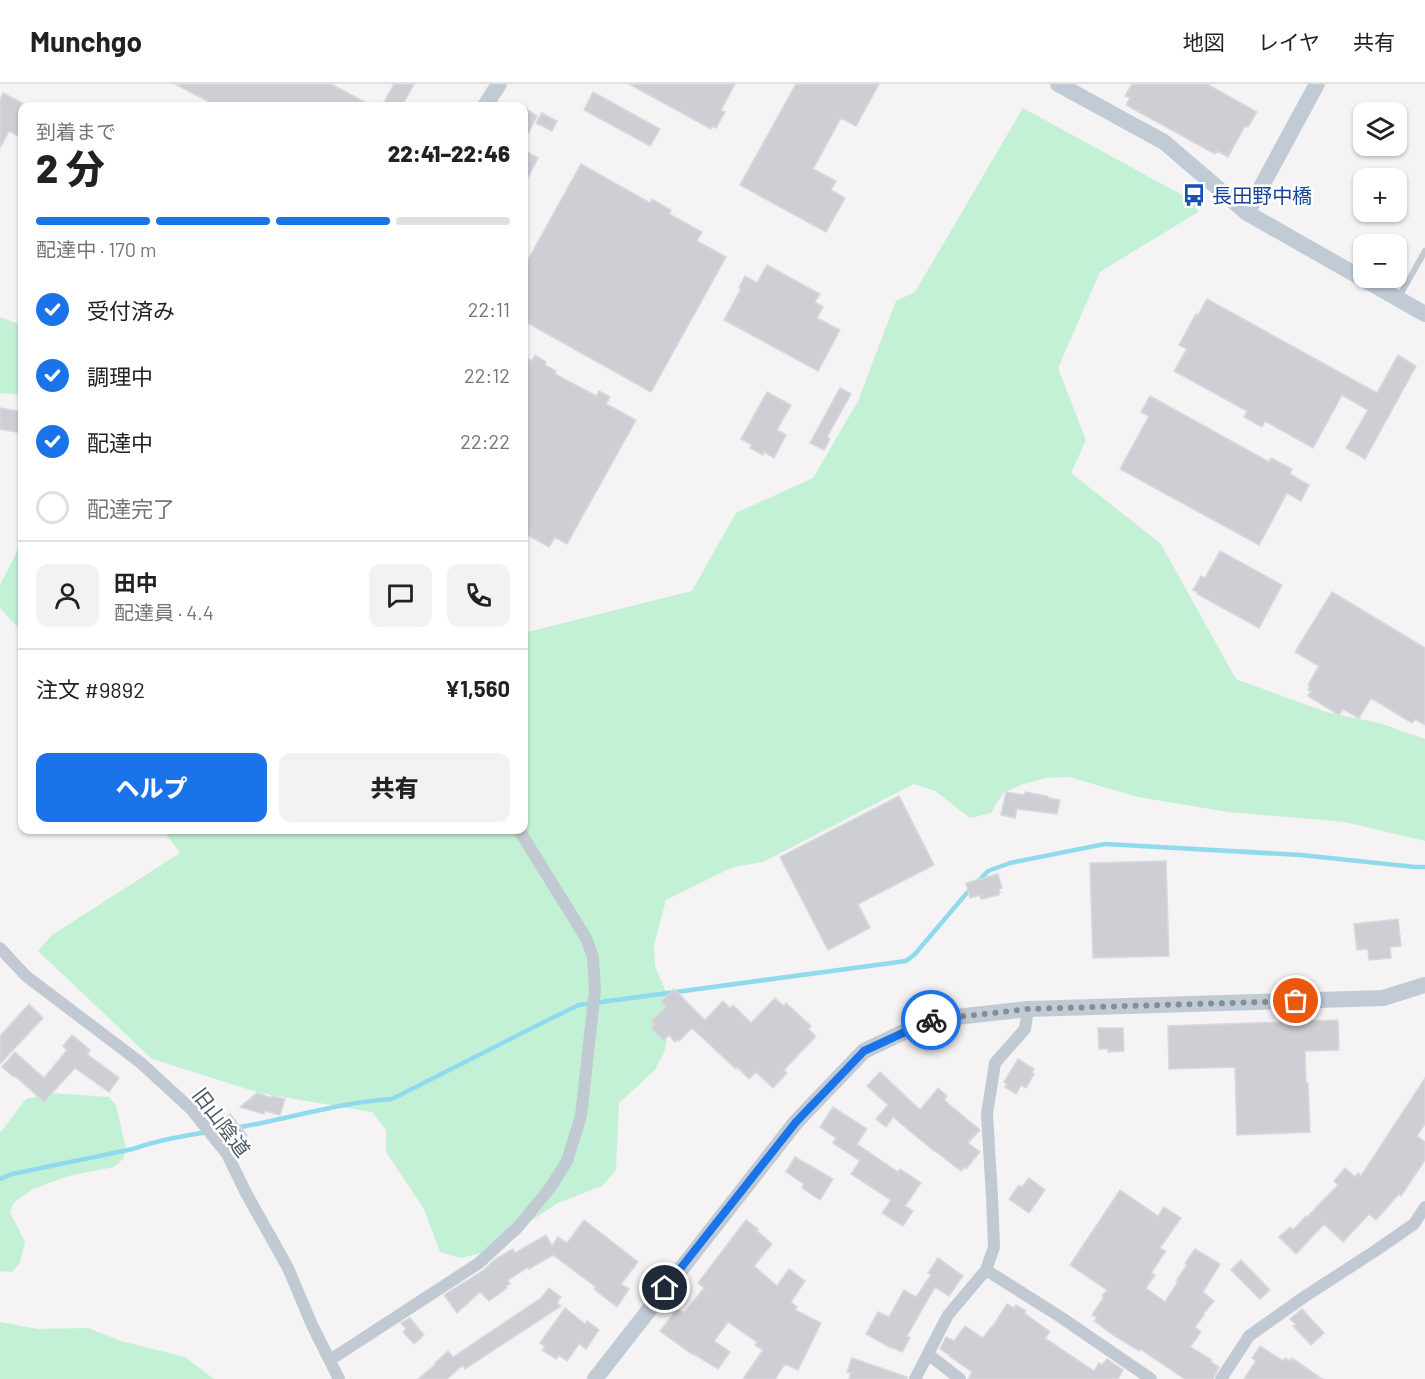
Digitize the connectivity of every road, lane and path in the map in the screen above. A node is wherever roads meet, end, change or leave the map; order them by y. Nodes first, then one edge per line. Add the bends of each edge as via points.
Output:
1 (499, 84) edge
2 (1058, 84) edge
3 (1317, 84) edge
4 (488, 102) edge
5 (1247, 213) junction
6 (1425, 251) edge
7 (1398, 299) junction
8 (1425, 314) edge
9 (521, 834) edge
10 (0, 948) edge
11 (1425, 985) edge
12 (1028, 1009) junction
13 (1425, 1207) edge
14 (986, 1270) junction
15 (928, 1354) junction
16 (330, 1360) junction
17 (339, 1379) edge
18 (595, 1379) edge
19 (915, 1379) edge
20 (960, 1379) edge
21 (1151, 1379) edge
22 (1221, 1379) edge

1 - 4 street
2 - 5 street via 1164,142
3 - 5 street
5 - 7 street
6 - 7 lane
7 - 8 street
9 - 16 street via 594,957 595,990 581,1116 567,1161 518,1227 479,1263
10 - 16 street, 旧山陰道 via 26,976 141,1063 191,1109 226,1154 288,1268
11 - 12 street via 1383,998
12 - 14 street via 1025,1029 994,1063 987,1114 994,1246
12 - 18 street via 929,1020 864,1051 796,1122
13 - 22 street via 1414,1224 1249,1336
14 - 15 street via 948,1315
14 - 21 street
15 - 19 street
15 - 20 street
16 - 17 street, 旧山陰道

